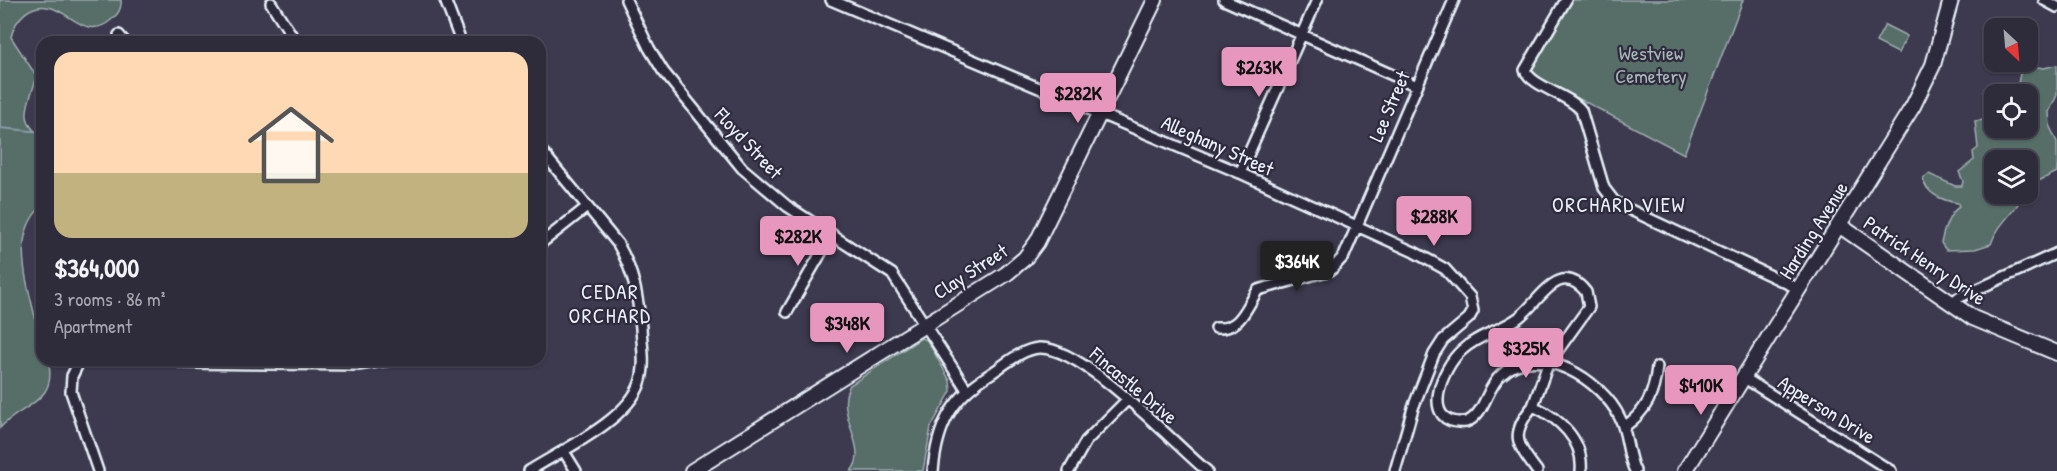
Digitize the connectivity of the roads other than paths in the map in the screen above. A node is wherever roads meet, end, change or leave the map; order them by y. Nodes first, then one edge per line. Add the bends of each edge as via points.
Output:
1 (445, 0) edge
2 (626, 0) edge
3 (831, 0) edge
4 (1155, 0) edge
5 (1224, 0) edge
6 (1317, 0) edge
7 (1454, 0) edge
8 (1566, 0) edge
9 (1951, 0) edge
10 (2044, 0) edge
11 (271, 3) dead end
12 (2057, 7) edge
13 (1302, 34) junction
14 (292, 36) edge
15 (459, 36) edge
16 (1417, 86) junction
17 (1101, 114) junction
18 (546, 156) edge
19 (1240, 173) junction
20 (587, 207) junction
21 (1839, 225) junction
22 (1357, 226) junction
23 (832, 234) junction
24 (546, 239) edge
25 (2057, 253) edge
26 (1799, 289) junction
27 (1951, 304) junction
28 (787, 312) dead end
29 (925, 323) junction
30 (1216, 328) dead end
31 (2057, 353) edge
32 (1548, 364) junction
33 (77, 366) edge
34 (1657, 367) dead end
35 (1743, 377) junction
36 (967, 390) junction
37 (1127, 400) junction
38 (1533, 406) junction
39 (1624, 427) junction
40 (563, 450) junction
41 (99, 471) edge
42 (529, 471) edge
43 (576, 471) edge
44 (692, 471) edge
45 (933, 471) edge
46 (1069, 471) edge
47 (1207, 471) edge
48 (1395, 471) edge
49 (1537, 471) edge
50 (1581, 471) edge
51 (1635, 471) edge
52 (1685, 471) edge
53 (1891, 471) edge

1 - 15 street
2 - 23 street, Floyd Street via 663,71 742,168 787,206
3 - 17 street, Alleghany Street
4 - 17 main road, Clay Street
5 - 13 street
6 - 13 street
7 - 16 street, Lee Street
8 - 26 street via 1525,70 1531,79 1571,100 1581,110 1604,188 1614,201
9 - 21 main road, Harding Avenue via 1924,86
10 - 12 street
11 - 14 street
13 - 16 street
13 - 19 street
16 - 22 street, Lee Street
17 - 19 street, Alleghany Street
17 - 29 main road, Clay Street via 1037,242 1006,274
18 - 20 street
19 - 22 street, Alleghany Street
20 - 24 street
20 - 40 street via 618,244 633,273 638,293 642,371 627,405
21 - 26 main road, Harding Avenue
21 - 27 main road, Patrick Henry Drive
22 - 30 street, Lee Street via 1351,244 1331,270 1258,290 1236,325
22 - 48 street, Alleghany Street via 1438,265 1463,287 1473,305 1471,315 1449,333 1434,354
23 - 28 street
23 - 29 street, Floyd Street via 892,274
25 - 27 street
26 - 35 main road, Harding Avenue
27 - 31 main road, Patrick Henry Drive via 1973,318
29 - 36 street, Floyd Street
29 - 44 main road, Clay Street
32 - 32 street via 1589,306 1586,292 1569,279 1553,283 1519,318 1481,336 1459,352 1444,375 1438,405 1451,420 1470,421 1505,372 1527,364
32 - 38 street
32 - 39 street via 1580,375 1598,388 1613,405
33 - 41 street via 71,392
34 - 39 street via 1650,401
35 - 52 main road, Harding Avenue
35 - 53 street, Apperson Drive
36 - 37 street, Fincastle Drive via 1024,353 1043,348 1091,369
36 - 45 street, Fincastle Drive via 945,422
37 - 46 street via 1086,441
37 - 47 street, Fincastle Drive
38 - 49 street via 1520,424 1517,439
38 - 50 street via 1568,430 1580,455
39 - 51 street
40 - 42 street
40 - 43 street

